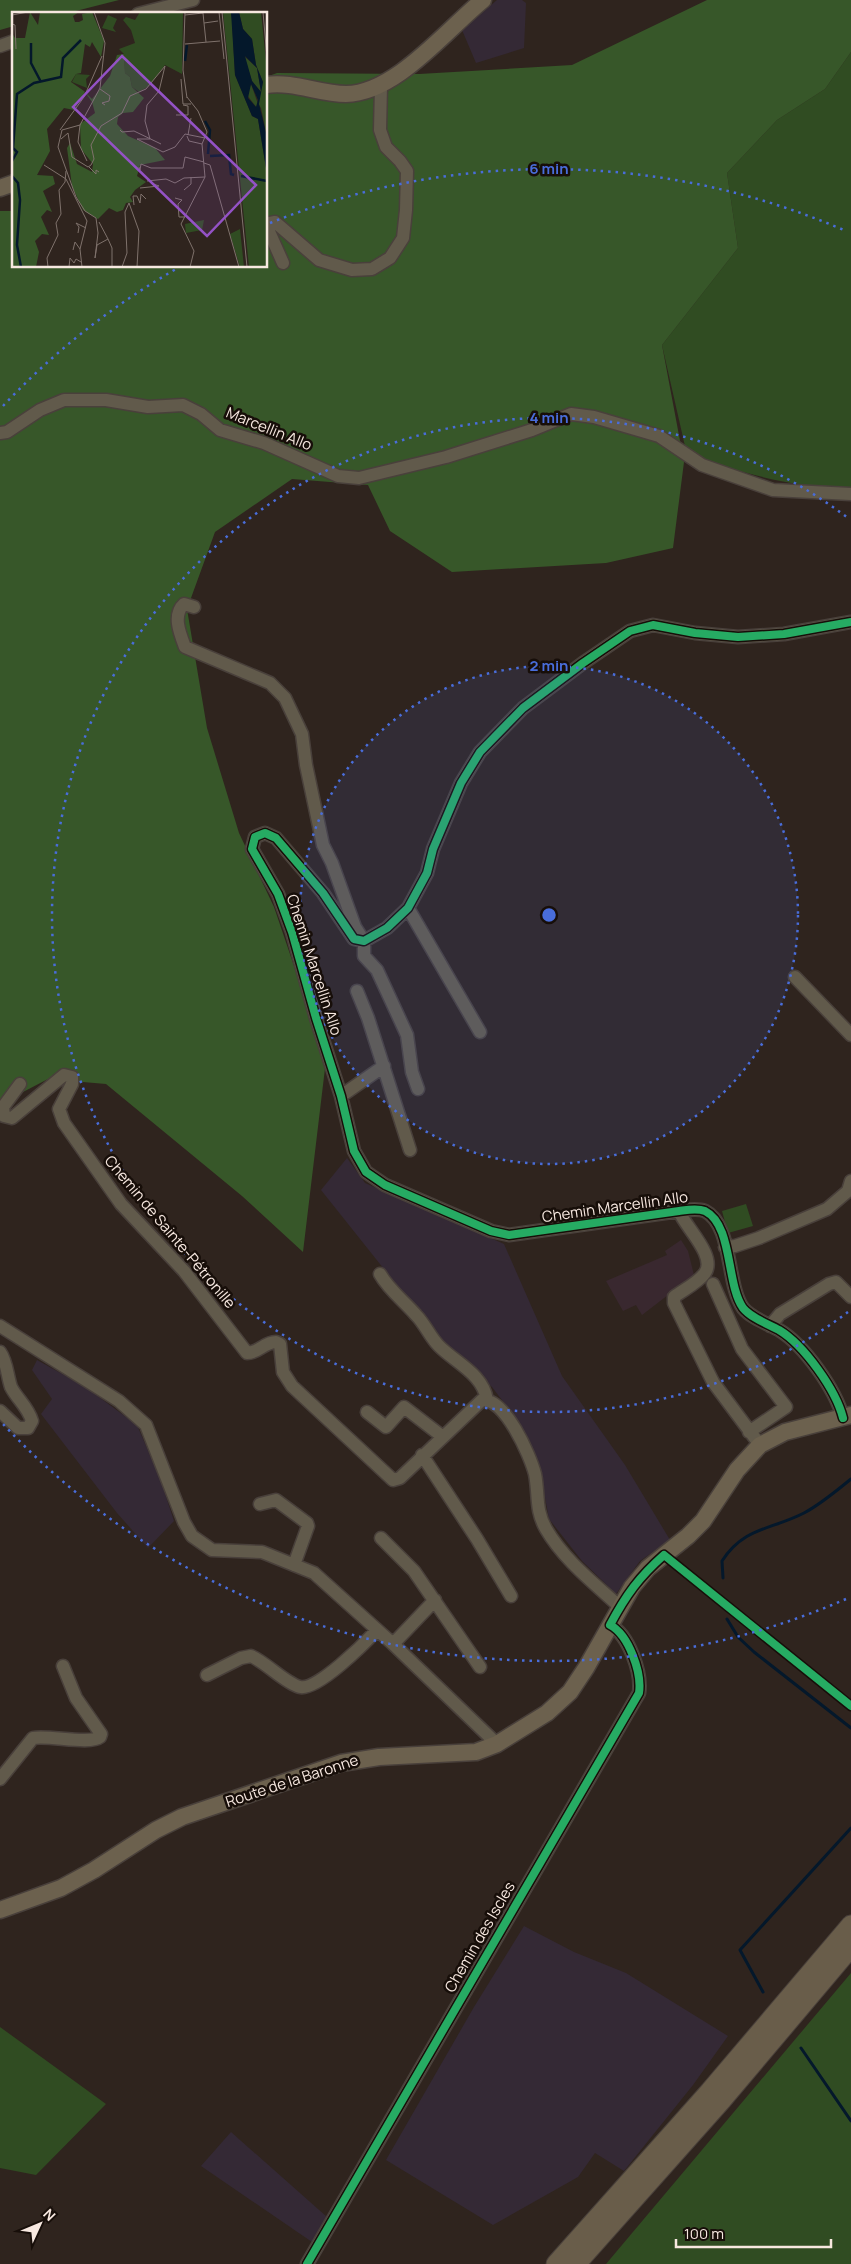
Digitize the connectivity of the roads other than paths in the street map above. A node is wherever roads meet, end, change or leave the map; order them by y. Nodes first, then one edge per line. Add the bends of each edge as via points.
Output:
1 (193, 0) edge
2 (483, 0) edge
3 (146, 12) edge
4 (268, 85) edge
5 (381, 86) junction
6 (12, 184) edge
7 (0, 188) edge
8 (268, 226) edge
9 (268, 229) edge
10 (283, 263) dead end
11 (0, 433) edge
12 (851, 494) edge
13 (194, 607) dead end
14 (851, 622) edge
15 (408, 908) junction
16 (364, 942) junction
17 (795, 977) dead end
18 (357, 991) dead end
19 (480, 1032) dead end
20 (851, 1035) edge
21 (384, 1066) junction
22 (20, 1084) dead end
23 (418, 1089) dead end
24 (342, 1096) junction
25 (410, 1150) dead end
26 (851, 1181) edge
27 (679, 1211) junction
28 (725, 1247) junction
29 (380, 1274) dead end
30 (713, 1284) dead end
31 (851, 1297) edge
32 (0, 1326) edge
33 (770, 1326) junction
34 (0, 1352) edge
35 (487, 1400) junction
36 (0, 1411) edge
37 (367, 1412) dead end
38 (847, 1416) edge
39 (443, 1437) junction
40 (754, 1439) junction
41 (422, 1455) junction
42 (260, 1504) dead end
43 (381, 1538) dead end
44 (294, 1565) junction
45 (511, 1596) dead end
46 (437, 1603) junction
47 (620, 1607) junction
48 (610, 1625) junction
49 (378, 1630) junction
50 (396, 1647) junction
51 (62, 1666) dead end
52 (480, 1667) dead end
53 (208, 1675) dead end
54 (497, 1744) junction
55 (0, 1779) edge
56 (0, 1910) edge
57 (851, 1925) edge
58 (851, 1947) edge
59 (307, 2264) edge
60 (556, 2264) edge
61 (576, 2264) edge

1 - 3 street
2 - 5 main road
4 - 5 main road via 289,84 347,94
5 - 8 street via 380,130 386,147 407,171 403,238 390,258 372,269 352,270 319,260 275,222
6 - 7 main road
9 - 10 street
11 - 12 street, Marcellin Allo via 64,400 106,400 148,407 183,405 201,414 220,430 264,443 338,476 359,478 446,457 571,414 594,417 659,436 702,465 774,490
13 - 16 street via 184,604 177,618 186,647 270,683 285,698 302,734 323,845
14 - 15 street via 784,634 738,637 653,625 630,631 522,708 480,752 461,783 433,849 428,873
15 - 16 street via 387,928
15 - 19 street
16 - 23 street via 364,956 377,970 407,1035
16 - 24 street, Chemin Marcellin Allo via 354,939 323,893 276,838 265,833 255,837 252,849 278,894 292,932
17 - 20 street
18 - 21 street
21 - 24 street
21 - 25 street
22 - 41 street, Chemin de Sainte-Pétronille via 3,1107 4,1116 12,1118 64,1075 72,1077 72,1084 59,1109 64,1123 121,1204 184,1271 246,1353 254,1353 269,1342 280,1344 282,1372 292,1386 393,1480 400,1478
24 - 27 street, Chemin Marcellin Allo via 354,1151 366,1172 385,1185 491,1231 509,1235
26 - 28 street via 848,1190 827,1209 759,1238
27 - 28 street, Chemin Marcellin Allo via 695,1209 713,1217 720,1227
27 - 40 street via 703,1248 708,1267 700,1278 674,1297 674,1303 713,1382
28 - 33 street, Chemin Marcellin Allo via 736,1294 744,1309
29 - 35 street via 386,1285 417,1315 438,1345 485,1389
30 - 40 street via 742,1349 786,1407
31 - 33 street via 836,1282 829,1284 780,1314
32 - 44 street via 119,1401 146,1426 192,1536 212,1550 262,1552
33 - 38 street, Chemin Marcellin Allo via 788,1337 828,1384
34 - 36 street via 12,1388 30,1411 32,1421 28,1428 18,1428
35 - 39 street, Chemin de Sainte-Pétronille via 482,1400
35 - 47 street via 499,1406 526,1450 534,1474 537,1505 546,1528 561,1550
37 - 39 street via 386,1427 404,1407
38 - 40 main road, Route de la Baronne
39 - 41 street, Chemin de Sainte-Pétronille
40 - 47 main road, Route de la Baronne via 703,1521 640,1576
41 - 45 street
42 - 44 street via 276,1500 307,1524
43 - 46 street via 414,1572
44 - 49 street via 314,1573
46 - 50 street
46 - 52 street
47 - 48 main road, Route de la Baronne
48 - 54 main road, Route de la Baronne via 570,1692 547,1713
48 - 59 street, Chemin des Iscles via 625,1638 639,1674 639,1693
49 - 50 street
49 - 53 street via 333,1671 311,1686 299,1687 251,1656
50 - 54 street
51 - 55 street via 76,1698 101,1734 100,1738 92,1742 33,1738
54 - 56 main road, Route de la Baronne via 466,1754 379,1757 341,1763 182,1817 61,1888
57 - 60 highway via 710,2091
58 - 61 highway via 722,2100

